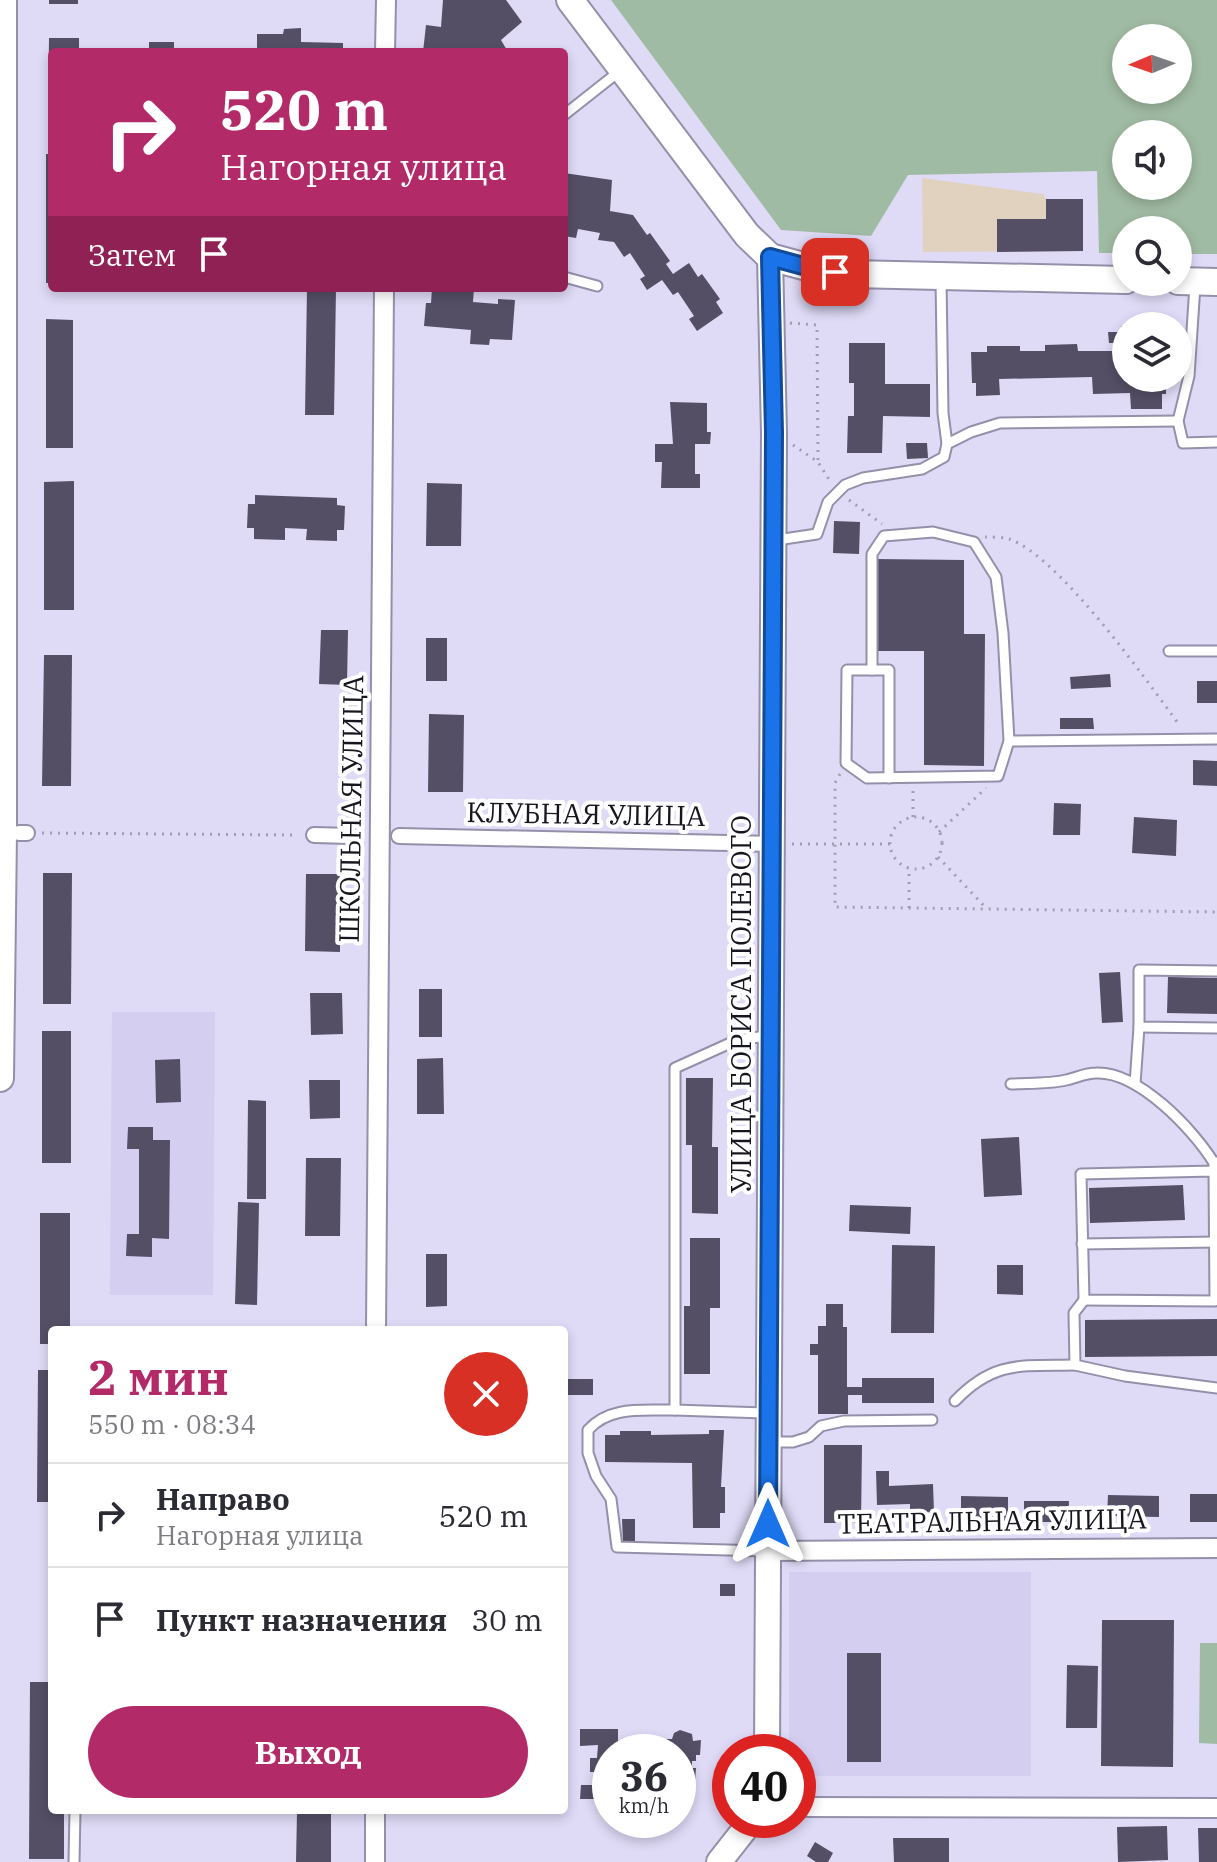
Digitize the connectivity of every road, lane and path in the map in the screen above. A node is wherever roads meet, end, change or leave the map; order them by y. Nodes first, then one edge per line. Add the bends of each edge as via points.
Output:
1 (3, 0) edge
2 (386, 0) edge
3 (570, 0) edge
4 (385, 48) edge
5 (623, 68) junction
6 (568, 112) edge
7 (1, 118) edge
8 (770, 257) junction
9 (941, 277) junction
10 (568, 278) edge
11 (1112, 280) edge
12 (1197, 281) edge
13 (597, 286) dead end
14 (384, 292) edge
15 (772, 322) junction
16 (1178, 421) junction
17 (774, 433) junction
18 (1217, 442) edge
19 (947, 444) junction
20 (818, 462) junction
21 (837, 492) junction
22 (898, 535) junction
23 (965, 540) junction
24 (773, 541) junction
25 (1169, 651) dead end
26 (1217, 651) edge
27 (872, 670) junction
28 (1189, 739) junction
29 (1217, 739) edge
30 (1009, 741) junction
31 (846, 763) junction
32 (998, 776) junction
33 (889, 778) junction
34 (913, 778) junction
35 (913, 817) junction
36 (939, 832) junction
37 (23, 833) dead end
38 (314, 835) joint
39 (352, 836) dead end
40 (399, 836) dead end
41 (772, 844) junction
42 (890, 844) junction
43 (835, 845) junction
44 (938, 857) junction
45 (909, 868) junction
46 (909, 908) junction
47 (987, 909) junction
48 (1217, 912) edge
49 (1217, 971) edge
50 (1139, 1027) junction
51 (1217, 1028) edge
52 (771, 1035) junction
53 (0, 1078) edge
54 (1011, 1084) dead end
55 (1135, 1084) junction
56 (1215, 1165) edge
57 (1216, 1242) edge
58 (1082, 1244) junction
59 (1084, 1300) junction
60 (376, 1326) edge
61 (1075, 1365) junction
62 (1217, 1388) edge
63 (955, 1401) dead end
64 (675, 1410) junction
65 (768, 1413) junction
66 (932, 1420) dead end
67 (768, 1442) junction
68 (1217, 1548) edge
69 (768, 1551) junction
70 (767, 1734) edge
71 (816, 1807) edge
72 (1217, 1808) edge
73 (75, 1814) edge
74 (375, 1814) edge
75 (738, 1838) edge
76 (74, 1862) edge
77 (375, 1862) edge
78 (719, 1862) edge

1 - 7 main road
2 - 4 street
3 - 5 main road
5 - 6 lane
5 - 8 main road via 747,235
7 - 53 main road
8 - 9 main road via 818,270
8 - 15 street, УЛИЦА БОРИСА ПОЛЕВОГО
9 - 11 main road
9 - 19 lane
10 - 13 lane
12 - 16 lane via 1189,376
14 - 60 street, ШКОЛЬНАЯ УЛИЦА
15 - 17 street, УЛИЦА БОРИСА ПОЛЕВОГО
15 - 20 path via 817,325
16 - 18 lane via 1183,443
16 - 19 lane via 1000,423
17 - 20 path
17 - 24 street, УЛИЦА БОРИСА ПОЛЕВОГО
19 - 21 lane via 944,457 922,469 863,478
20 - 21 path
21 - 22 path
21 - 24 lane via 817,534
22 - 23 lane via 933,532
22 - 27 lane via 884,536 872,554
23 - 28 path via 1010,539 1039,558 1071,588
23 - 30 lane via 974,542 996,577
24 - 41 street, УЛИЦА БОРИСА ПОЛЕВОГО
25 - 26 lane
27 - 31 lane via 847,670
27 - 33 lane via 889,670
28 - 29 lane
28 - 30 lane
30 - 32 lane
31 - 33 lane via 867,778
31 - 43 path via 835,783
32 - 34 lane
32 - 36 path
33 - 34 lane
34 - 35 path
35 - 36 path via 931,822
35 - 42 path via 899,823
36 - 44 path
37 - 38 path
38 - 39 street
40 - 41 street, КЛУБНАЯ УЛИЦА
41 - 43 path
41 - 52 street, УЛИЦА БОРИСА ПОЛЕВОГО
42 - 43 path
42 - 45 path via 896,859
43 - 46 path via 835,907
44 - 45 path via 926,867
44 - 47 path
45 - 46 path
46 - 47 path
47 - 48 path
49 - 50 lane via 1139,970
50 - 51 lane
50 - 55 lane
52 - 64 lane via 737,1040 675,1068
52 - 65 street, УЛИЦА БОРИСА ПОЛЕВОГО
54 - 55 lane via 1064,1081 1098,1072
55 - 56 lane via 1198,1138
56 - 57 lane
56 - 58 lane via 1081,1174
57 - 58 lane
57 - 59 lane via 1215,1301
58 - 59 lane
59 - 61 lane via 1074,1313
61 - 62 lane
61 - 63 lane via 1001,1368
64 - 65 lane
64 - 69 lane via 615,1412 588,1430 588,1453 611,1499 617,1547
65 - 67 street, УЛИЦА БОРИСА ПОЛЕВОГО
66 - 67 lane via 844,1421 821,1426 793,1442
67 - 69 street, УЛИЦА БОРИСА ПОЛЕВОГО
68 - 69 street, ТЕАТРАЛЬНАЯ УЛИЦА
69 - 70 street, УЛИЦА БОРИСА ПОЛЕВОГО
71 - 72 street
73 - 76 lane
74 - 77 street
75 - 78 street

